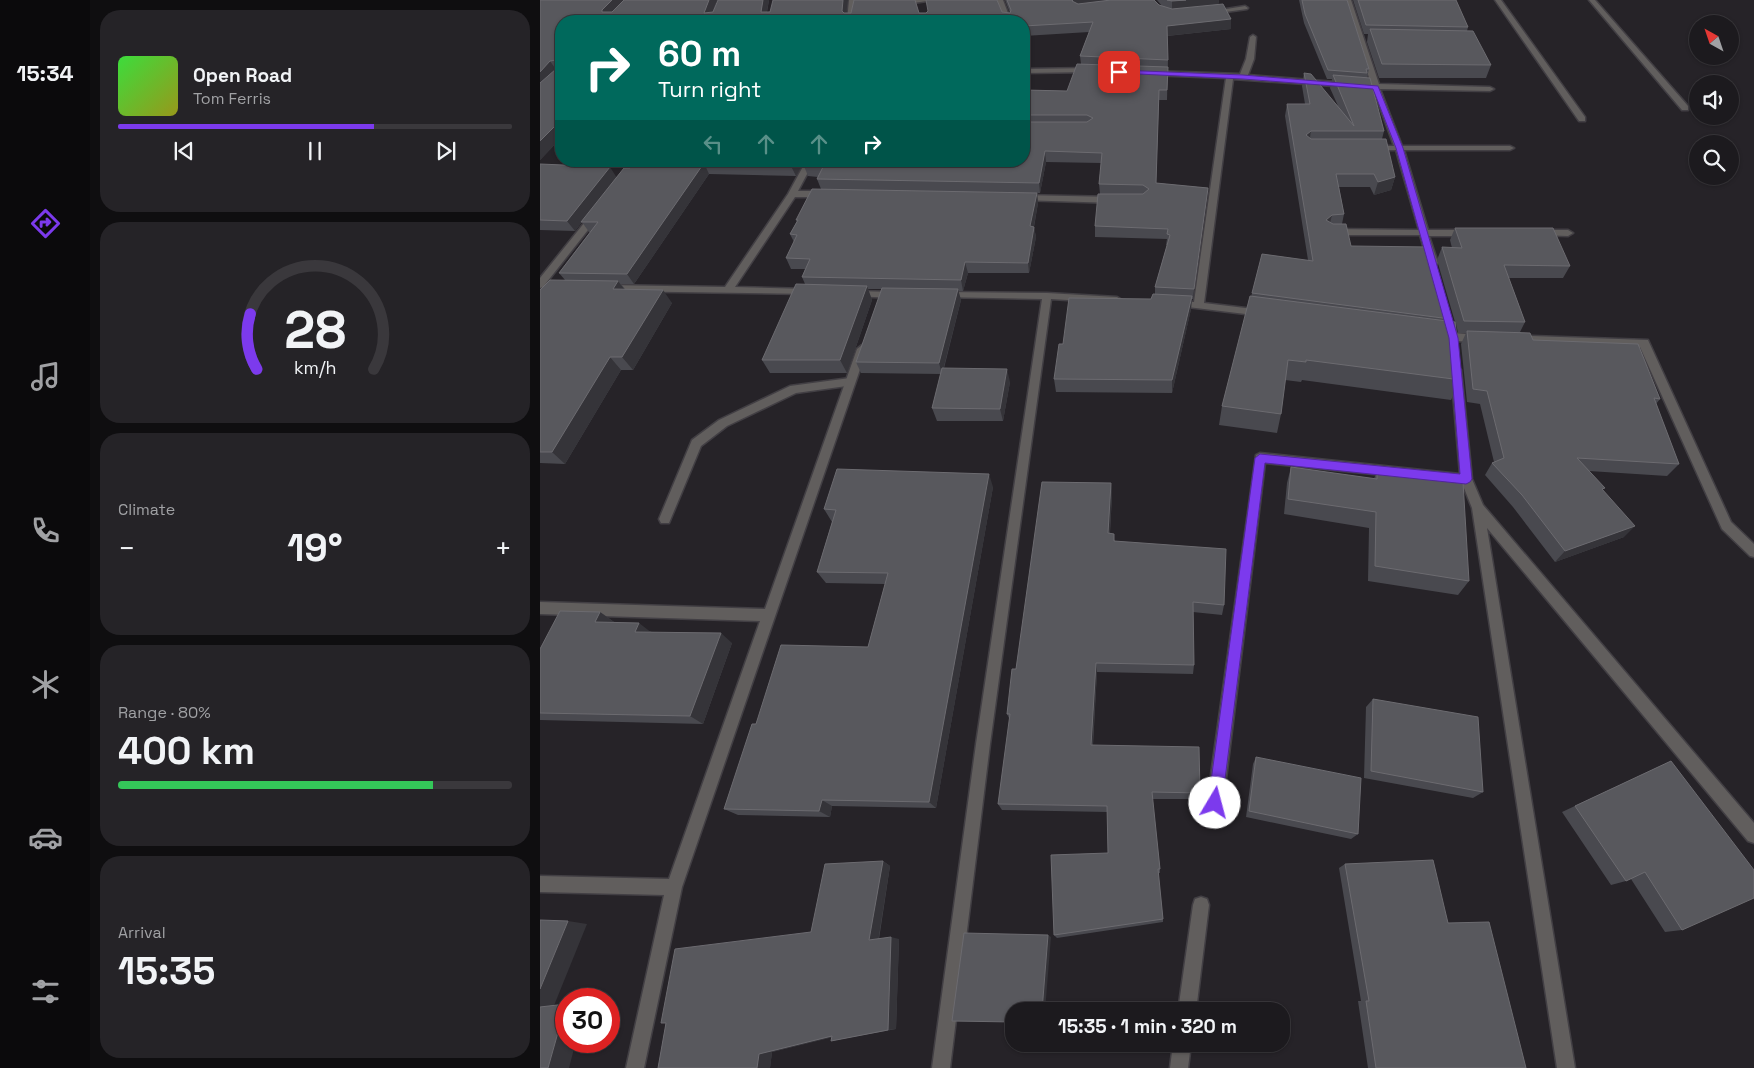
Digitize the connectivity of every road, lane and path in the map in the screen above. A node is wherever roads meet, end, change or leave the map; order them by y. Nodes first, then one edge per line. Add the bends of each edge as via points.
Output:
1 (931, 0) edge
2 (1000, 0) edge
3 (1348, 0) edge
4 (1498, 0) edge
5 (1592, 0) edge
6 (852, 3) edge
7 (895, 3) edge
8 (922, 3) edge
9 (860, 6) edge
10 (1245, 8) dead end
11 (1200, 13) edge
12 (1006, 15) edge
13 (1253, 37) dead end
14 (1030, 71) edge
15 (1102, 71) edge
16 (1141, 73) edge
17 (1230, 76) junction
18 (1243, 77) junction
19 (1376, 87) junction
20 (1490, 89) dead end
21 (1685, 108) dead end
22 (1582, 119) dead end
23 (1363, 148) edge
24 (1400, 148) junction
25 (1510, 148) dead end
26 (807, 167) edge
27 (792, 194) junction
28 (831, 194) edge
29 (1016, 198) edge
30 (1123, 200) edge
31 (601, 208) edge
32 (1330, 232) edge
33 (1424, 233) junction
34 (1482, 233) edge
35 (1530, 233) edge
36 (1568, 233) dead end
37 (1435, 271) edge
38 (543, 287) edge
39 (599, 288) edge
40 (728, 290) junction
41 (814, 292) edge
42 (842, 294) edge
43 (881, 295) junction
44 (910, 295) edge
45 (930, 295) edge
46 (1047, 296) junction
47 (1132, 301) edge
48 (1161, 302) edge
49 (1199, 305) junction
50 (874, 312) edge
51 (1277, 315) edge
52 (1424, 334) edge
53 (865, 338) edge
54 (1491, 339) edge
55 (1520, 340) edge
56 (1453, 343) junction
57 (850, 382) junction
58 (1466, 479) junction
59 (1478, 508) junction
60 (664, 519) dead end
61 (1754, 552) edge
62 (540, 608) edge
63 (769, 615) junction
64 (1215, 803) dead end
65 (1754, 835) edge
66 (540, 884) edge
67 (674, 887) junction
68 (1201, 906) dead end
69 (1187, 1002) edge
70 (1181, 1052) edge
71 (635, 1068) edge
72 (940, 1068) edge
73 (1179, 1068) edge
74 (1566, 1068) edge

1 - 8 street
2 - 12 street
3 - 19 street via 1365,38
4 - 22 street
5 - 21 street
6 - 9 street
7 - 8 street
10 - 11 street
13 - 18 street
14 - 15 street
16 - 17 street
17 - 18 street
17 - 49 street
18 - 19 street
19 - 20 street
19 - 24 street
23 - 24 street
24 - 25 street
24 - 33 street
26 - 27 street
27 - 28 street
27 - 40 street
29 - 30 street
31 - 38 street
32 - 33 street
33 - 34 street
33 - 37 street
35 - 36 street
39 - 40 street
40 - 41 street
42 - 43 street
43 - 44 street
43 - 50 street
45 - 46 street
46 - 47 street
46 - 72 street
48 - 49 street
49 - 51 street
52 - 56 street
53 - 57 street
54 - 56 street
55 - 61 street via 1644,343 1726,525
56 - 58 street
57 - 60 street via 794,389 723,423 696,443
57 - 63 street
58 - 59 street
58 - 64 street via 1260,458
59 - 65 street
59 - 74 street
62 - 63 street
63 - 67 street
66 - 67 street
67 - 71 street
68 - 69 street
70 - 73 street

